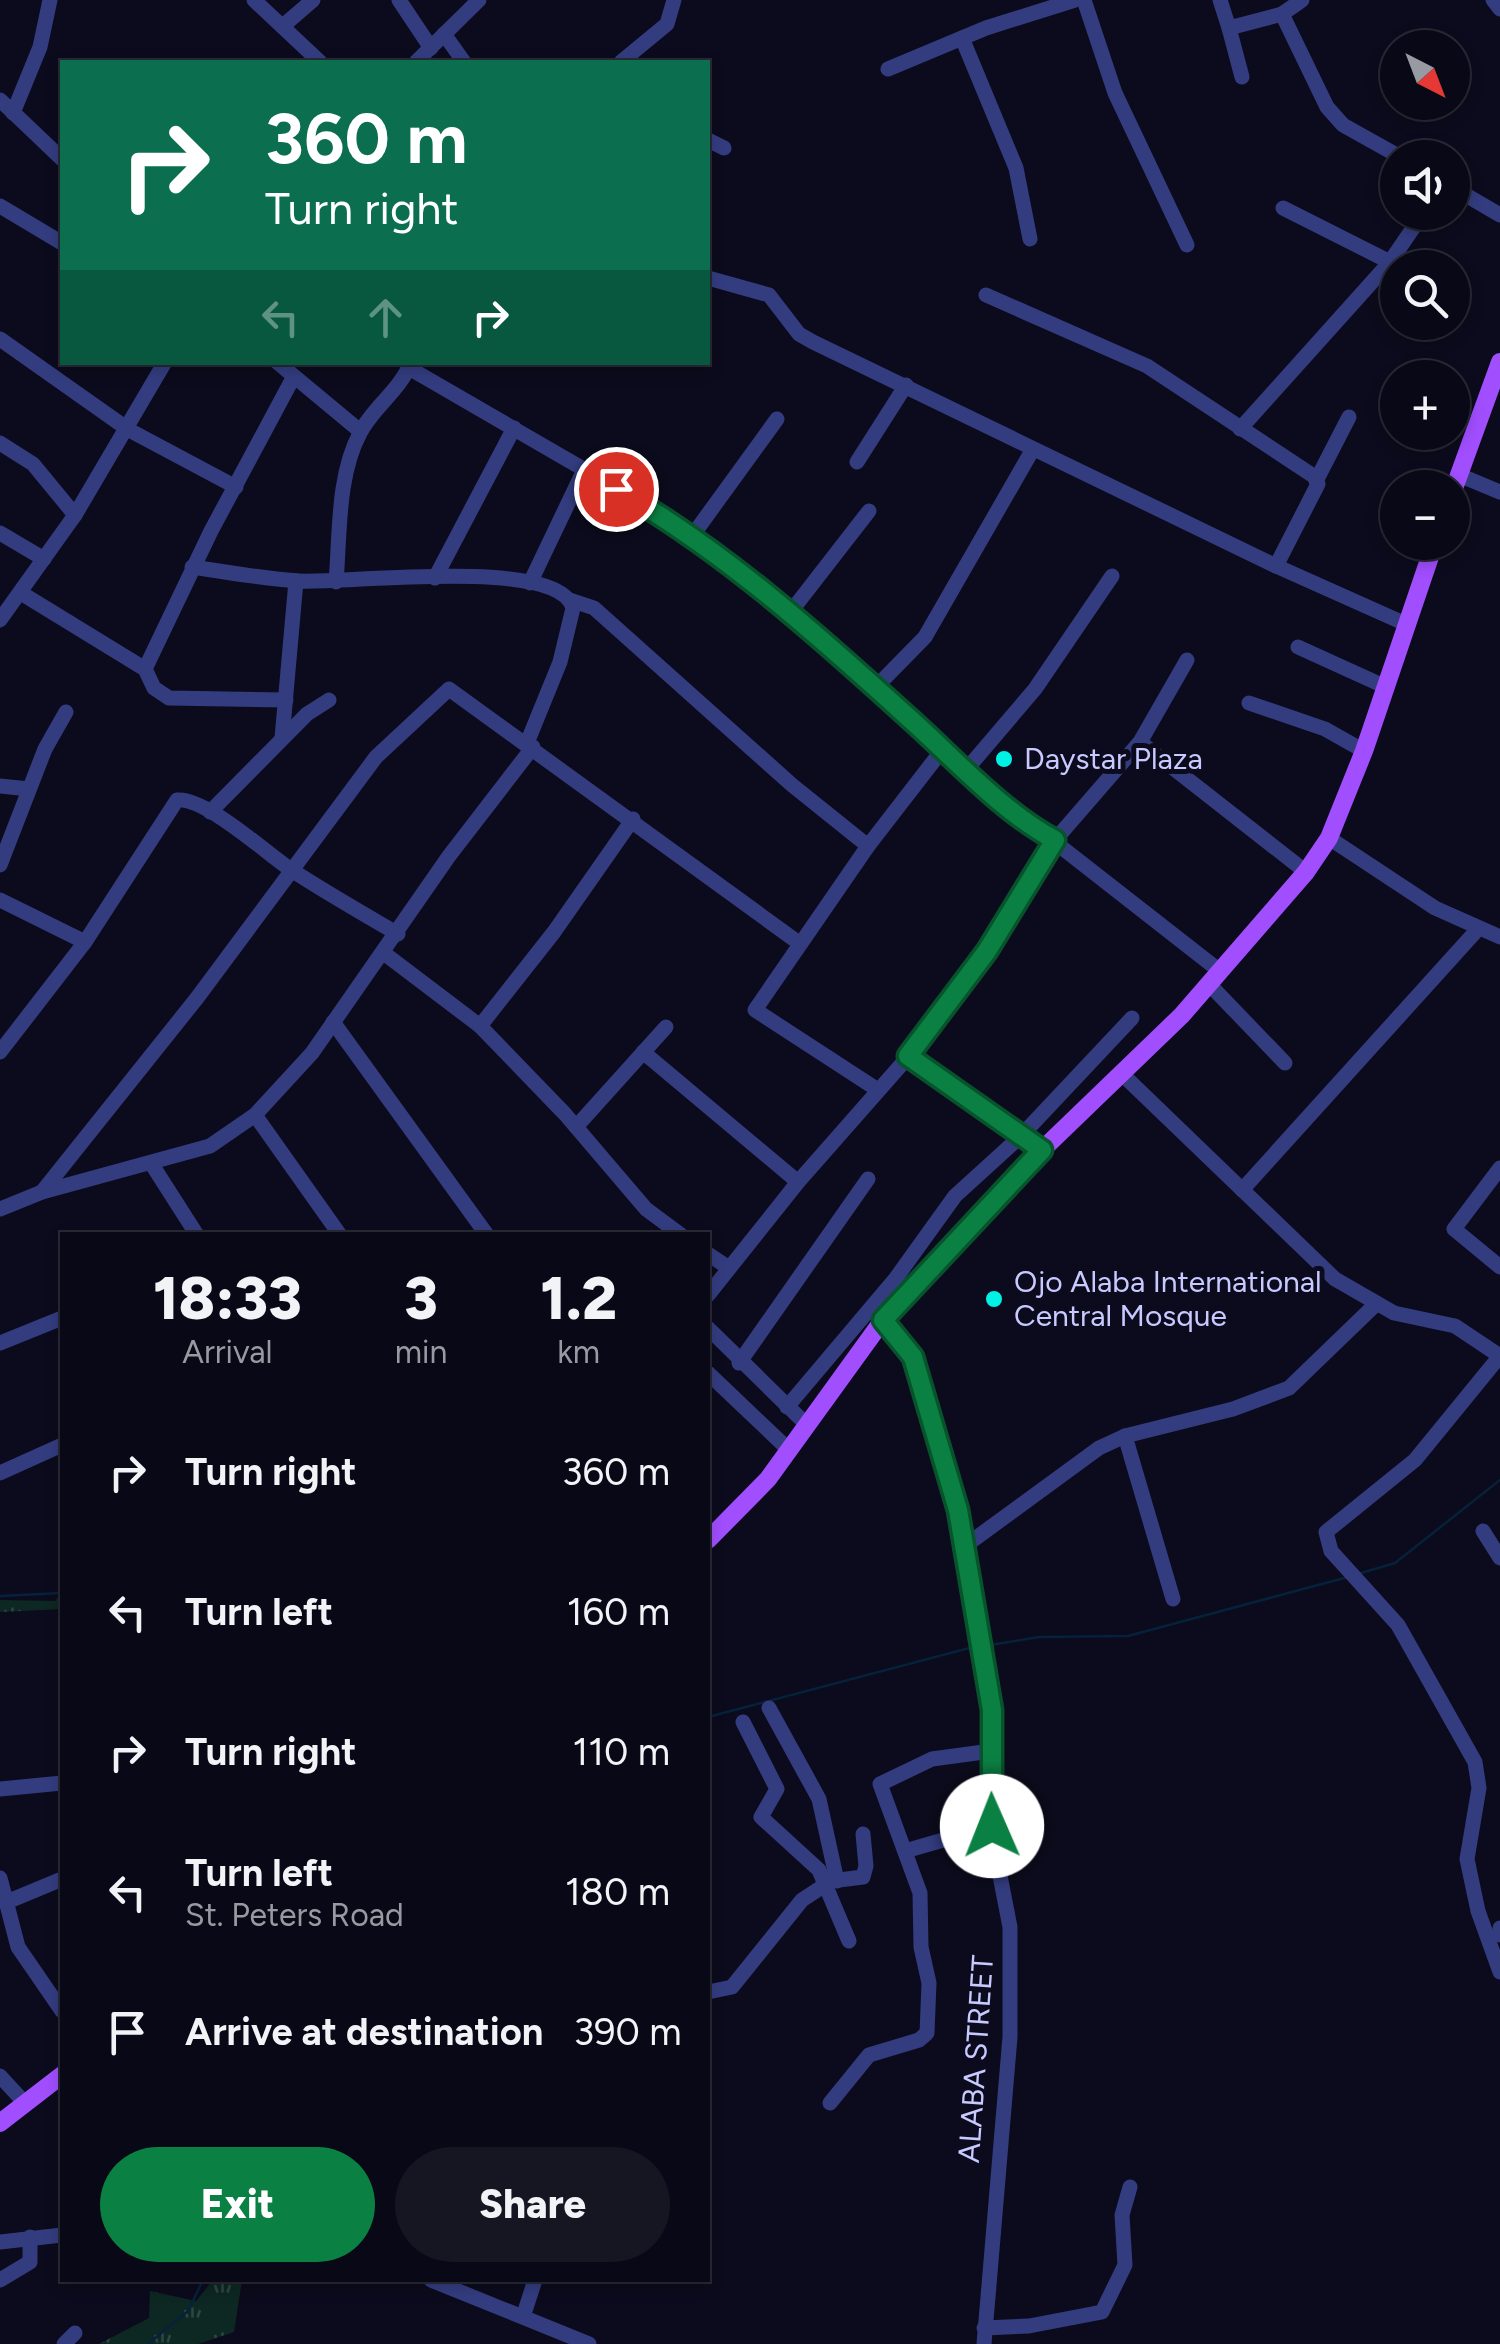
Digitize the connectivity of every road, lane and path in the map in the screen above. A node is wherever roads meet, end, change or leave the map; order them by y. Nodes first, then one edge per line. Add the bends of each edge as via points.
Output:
1 (50, 0) edge
2 (254, 0) edge
3 (312, 0) edge
4 (398, 0) edge
5 (479, 0) edge
6 (674, 0) edge
7 (1074, 0) edge
8 (1084, 0) edge
9 (1220, 0) edge
10 (1302, 0) edge
11 (1493, 0) edge
12 (1500, 9) edge
13 (1282, 14) junction
14 (284, 25) junction
15 (1228, 28) junction
16 (444, 34) junction
17 (962, 38) junction
18 (431, 48) junction
19 (318, 60) edge
20 (418, 60) edge
21 (463, 60) edge
22 (623, 60) edge
23 (888, 70) dead end
24 (1242, 77) dead end
25 (0, 100) edge
26 (14, 112) junction
27 (710, 141) edge
28 (1380, 145) edge
29 (724, 148) dead end
30 (60, 157) edge
31 (1470, 198) edge
32 (0, 206) edge
33 (1283, 208) dead end
34 (1500, 216) edge
35 (1030, 239) dead end
36 (60, 242) edge
37 (1188, 244) dead end
38 (1380, 257) edge
39 (1380, 273) edge
40 (710, 279) edge
41 (986, 295) dead end
42 (0, 339) edge
43 (1500, 362) edge
44 (162, 365) edge
45 (280, 365) edge
46 (410, 366) edge
47 (294, 378) junction
48 (906, 385) junction
49 (1349, 417) dead end
50 (776, 419) dead end
51 (514, 428) junction
52 (1240, 429) junction
53 (129, 430) junction
54 (360, 432) junction
55 (0, 442) edge
56 (1033, 449) junction
57 (857, 462) dead end
58 (584, 470) junction
59 (1461, 470) edge
60 (1470, 480) edge
61 (1316, 481) junction
62 (236, 487) junction
63 (1500, 492) edge
64 (869, 511) dead end
65 (75, 516) junction
66 (0, 533) edge
67 (690, 538) junction
68 (44, 560) junction
69 (1429, 560) edge
70 (1276, 566) junction
71 (192, 567) junction
72 (1112, 576) dead end
73 (435, 578) junction
74 (296, 581) junction
75 (336, 582) junction
76 (530, 582) junction
77 (21, 593) junction
78 (570, 600) junction
79 (789, 614) junction
80 (0, 620) edge
81 (1408, 625) junction
82 (1298, 647) dead end
83 (1187, 660) dead end
84 (145, 670) junction
85 (1386, 686) junction
86 (875, 688) junction
87 (286, 700) junction
88 (329, 700) dead end
89 (1249, 703) dead end
90 (66, 712) dead end
91 (282, 738) junction
92 (1140, 742) junction
93 (530, 745) junction
94 (943, 749) junction
95 (1364, 751) junction
96 (966, 770) junction
97 (0, 786) edge
98 (29, 789) junction
99 (210, 812) junction
100 (633, 819) junction
101 (1330, 838) junction
102 (1055, 840) junction
103 (868, 846) junction
104 (0, 865) edge
105 (290, 870) junction
106 (1306, 872) junction
107 (0, 900) edge
108 (1478, 930) junction
109 (398, 934) junction
110 (1500, 937) edge
111 (85, 942) junction
112 (799, 943) junction
113 (385, 954) junction
114 (1215, 978) junction
115 (1132, 1018) dead end
116 (333, 1022) junction
117 (480, 1026) junction
118 (666, 1027) dead end
119 (0, 1052) edge
120 (643, 1052) junction
121 (908, 1056) junction
122 (1285, 1064) dead end
123 (1122, 1074) junction
124 (878, 1090) junction
125 (255, 1115) junction
126 (576, 1127) junction
127 (1021, 1136) junction
128 (1042, 1150) junction
129 (150, 1163) junction
130 (1500, 1168) edge
131 (868, 1179) dead end
132 (798, 1182) junction
133 (1242, 1190) junction
134 (42, 1192) junction
135 (0, 1209) edge
136 (194, 1232) edge
137 (338, 1232) edge
138 (486, 1232) edge
139 (676, 1232) edge
140 (710, 1255) edge
141 (1500, 1266) edge
142 (729, 1268) junction
143 (710, 1292) edge
144 (1375, 1305) junction
145 (60, 1319) edge
146 (883, 1320) junction
147 (710, 1330) edge
148 (0, 1343) edge
149 (1500, 1356) edge
150 (739, 1363) junction
151 (710, 1375) edge
152 (787, 1407) junction
153 (807, 1425) junction
154 (1125, 1436) junction
155 (60, 1446) edge
156 (790, 1451) junction
157 (0, 1473) edge
158 (1483, 1532) dead end
159 (710, 1538) edge
160 (966, 1546) junction
161 (1500, 1558) edge
162 (1173, 1599) dead end
163 (769, 1708) dead end
164 (743, 1722) dead end
165 (991, 1751) junction
166 (60, 1783) edge
167 (0, 1789) edge
168 (992, 1826) junction
169 (863, 1834) dead end
170 (905, 1851) junction
171 (60, 1880) edge
172 (832, 1882) junction
173 (3, 1889) edge
174 (848, 1940) dead end
175 (1500, 1972) edge
176 (710, 1992) edge
177 (60, 2007) edge
178 (60, 2075) edge
179 (0, 2076) edge
180 (24, 2102) junction
181 (830, 2102) dead end
182 (0, 2122) edge
183 (1130, 2187) dead end
184 (60, 2235) edge
185 (30, 2238) junction
186 (0, 2242) edge
187 (0, 2280) edge
188 (436, 2282) edge
189 (534, 2282) edge
190 (524, 2314) junction
191 (984, 2336) edge
192 (589, 2344) edge

1 - 26 street
2 - 14 street
3 - 14 street
4 - 18 street
5 - 16 street
6 - 22 street via 667,24
7 - 17 street
8 - 37 street via 1115,92
9 - 15 street
10 - 13 street
11 - 12 street
13 - 15 street
13 - 28 street via 1335,118
14 - 19 street
15 - 24 street
16 - 18 street
16 - 21 street
17 - 23 street
17 - 35 street via 1016,168
18 - 20 street
25 - 26 street
26 - 30 street
27 - 29 street
31 - 34 street
32 - 36 street
33 - 38 street
39 - 52 street
40 - 48 street via 769,296 799,334
41 - 52 street via 1148,366
42 - 53 street
43 - 59 main road
44 - 53 street
45 - 47 street
46 - 51 street
46 - 54 street
47 - 54 street
47 - 62 street
48 - 56 street
48 - 57 street
49 - 61 street
50 - 67 street
51 - 58 street
51 - 73 street
52 - 61 street
53 - 62 street
53 - 65 street
54 - 75 street via 342,501
55 - 65 street via 32,464
56 - 70 street
56 - 86 street via 925,637
58 - 67 street
58 - 76 street
60 - 63 street
61 - 70 street
62 - 71 street
64 - 79 street
65 - 68 street
66 - 68 street
67 - 79 street
68 - 77 street
69 - 81 main road
70 - 81 street
71 - 74 street
71 - 84 street
72 - 96 street via 1035,689
73 - 75 street
73 - 76 street
74 - 75 street
74 - 87 street
76 - 78 street
77 - 80 street
77 - 84 street
78 - 93 street via 560,662
78 - 103 street via 594,608
79 - 86 street
81 - 85 main road
82 - 85 street
83 - 92 street
84 - 87 street via 169,698
85 - 95 main road
86 - 94 street
87 - 91 street
88 - 91 street
89 - 95 street via 1325,729
90 - 98 street
91 - 99 street
92 - 102 street
92 - 106 street
93 - 100 street
93 - 105 street via 450,689 376,757
93 - 109 street
94 - 96 street
94 - 103 street
95 - 101 main road
96 - 102 street
97 - 98 street
98 - 104 street
99 - 105 street
99 - 111 street via 184,799 168,808
100 - 112 street
100 - 117 street
101 - 106 main road
101 - 108 street via 1400,888
102 - 114 street
102 - 121 street via 987,951
103 - 112 street
105 - 109 street
105 - 134 street
106 - 114 main road
107 - 111 street
108 - 110 street
108 - 133 street
109 - 113 street
111 - 119 street
112 - 124 street via 755,1010
113 - 116 street
113 - 117 street
114 - 122 street
114 - 123 main road
115 - 127 street
116 - 125 street
116 - 138 street
117 - 126 street
118 - 120 street
120 - 126 street
120 - 132 street
121 - 124 street
121 - 127 street
123 - 128 main road
123 - 133 street
124 - 132 street
125 - 129 street via 210,1146
125 - 137 street
126 - 139 street via 646,1210
127 - 128 street
127 - 152 street via 955,1196
128 - 146 main road
129 - 134 street
129 - 136 street
130 - 141 street via 1454,1229
131 - 150 street
132 - 142 street
133 - 144 street via 1335,1279
134 - 135 street
140 - 142 street
142 - 143 street
144 - 149 street via 1455,1326
144 - 154 street via 1288,1388
145 - 148 street
146 - 153 main road
146 - 160 street, ALABA STREET via 913,1357
147 - 150 street
149 - 175 street via 1434,1440 1326,1532 1326,1542 1398,1625 1475,1762 1479,1788 1467,1859
150 - 152 street
151 - 156 street
152 - 153 street
153 - 156 main road
154 - 160 street via 1052,1480
154 - 162 street
155 - 157 street
156 - 159 main road
158 - 161 street
160 - 165 street, ALABA STREET via 984,1644
163 - 172 street via 820,1799
164 - 172 street via 777,1789 761,1817
165 - 168 street, ALABA STREET
165 - 170 street via 932,1758 883,1779 880,1789
166 - 167 street
168 - 170 street
168 - 191 street, ALABA STREET via 1010,1927 1011,2021
169 - 172 street via 866,1873
170 - 181 street via 922,1908 927,2033 868,2055
171 - 173 street
172 - 174 street
172 - 176 street via 802,1900 732,1987
173 - 177 street via 18,1948
178 - 180 main road
179 - 180 street
180 - 182 main road
183 - 191 street via 1122,2215 1124,2268 1102,2312
184 - 185 street
185 - 186 street
185 - 187 street via 30,2262
188 - 190 street
189 - 190 street
190 - 192 street

